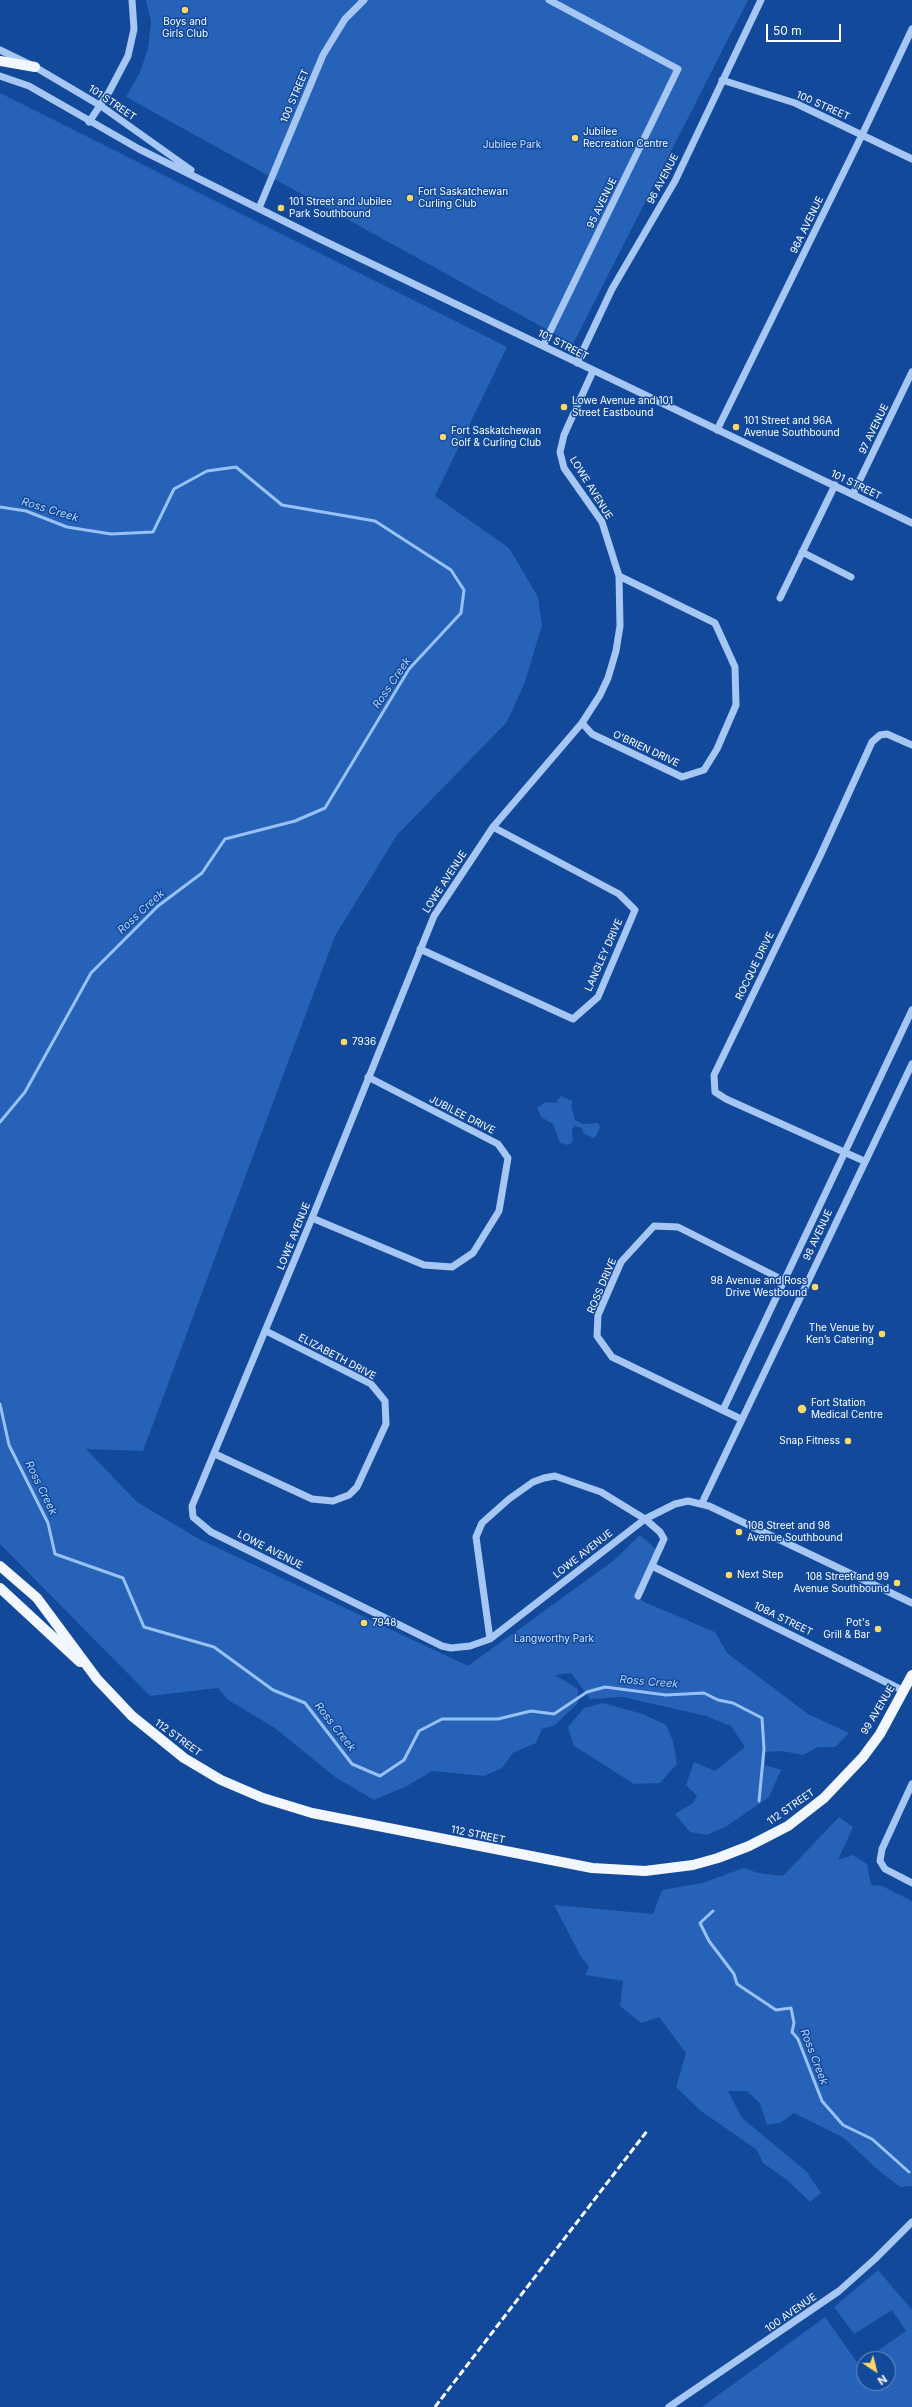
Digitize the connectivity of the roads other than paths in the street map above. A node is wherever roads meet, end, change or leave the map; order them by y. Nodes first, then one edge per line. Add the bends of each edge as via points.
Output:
1 (132, 0) edge
2 (364, 0) edge
3 (549, 0) edge
4 (761, 0) edge
5 (912, 29) edge
6 (0, 50) edge
7 (0, 61) edge
8 (35, 67) junction
9 (0, 76) edge
10 (722, 80) junction
11 (100, 106) junction
12 (89, 122) junction
13 (862, 135) junction
14 (912, 159) edge
15 (208, 182) junction
16 (259, 208) junction
17 (544, 346) junction
18 (577, 363) junction
19 (593, 371) junction
20 (912, 372) edge
21 (717, 430) junction
22 (835, 485) junction
23 (853, 494) junction
24 (912, 523) edge
25 (802, 552) junction
26 (619, 576) junction
27 (851, 577) dead end
28 (780, 598) dead end
29 (582, 723) junction
30 (912, 745) edge
31 (493, 827) junction
32 (420, 949) junction
33 (912, 1010) edge
34 (912, 1064) edge
35 (368, 1078) junction
36 (844, 1152) junction
37 (864, 1161) junction
38 (312, 1218) junction
39 (782, 1280) junction
40 (266, 1331) junction
41 (723, 1410) junction
42 (742, 1419) junction
43 (215, 1454) junction
44 (702, 1503) junction
45 (645, 1519) junction
46 (0, 1566) edge
47 (652, 1566) junction
48 (0, 1588) edge
49 (638, 1596) dead end
50 (912, 1603) edge
51 (490, 1639) junction
52 (912, 1675) edge
53 (97, 1679) junction
54 (904, 1691) junction
55 (863, 1757) joint
56 (912, 1784) edge
57 (912, 1883) edge
58 (912, 2222) edge
59 (669, 2407) edge

1 - 11 street via 134,29 128,56
2 - 16 street, 100 STREET via 345,19 323,55
3 - 17 street, 95 AVENUE via 678,69
4 - 10 street, 96 AVENUE
5 - 13 street, 96A AVENUE
6 - 8 street, 101 STREET
7 - 8 main road
8 - 11 street, 101 STREET
9 - 12 street, 101 STREET via 28,86
10 - 13 street, 100 STREET via 796,103
10 - 18 street, 96 AVENUE via 675,181 612,289
11 - 12 street
11 - 15 street, 101 STREET
12 - 15 street, 101 STREET
13 - 14 street, 100 STREET
13 - 21 street, 96A AVENUE
15 - 16 street, 101 STREET
16 - 17 street, 101 STREET
17 - 18 street, 101 STREET
18 - 19 street, 101 STREET
19 - 21 street, 101 STREET
19 - 26 street, LOWE AVENUE via 564,435 560,452 564,468 602,522
20 - 23 street, 97 AVENUE
21 - 22 street, 101 STREET
22 - 23 street, 101 STREET
22 - 25 street
23 - 24 street, 101 STREET
25 - 27 street
25 - 28 street
26 - 29 street, LOWE AVENUE via 620,626 616,652 600,695
26 - 29 street, O'BRIEN DRIVE via 715,623 735,666 736,705 717,749 704,770 682,777 592,734
29 - 31 street, LOWE AVENUE
30 - 36 street, ROCQUE DRIVE via 887,734 880,735 872,742 714,1075 715,1092 726,1099
31 - 32 street, LOWE AVENUE via 434,916
31 - 32 street, LANGLEY DRIVE via 619,894 635,910 598,997 573,1020
32 - 35 street, LOWE AVENUE
33 - 36 street
34 - 37 street, 98 AVENUE
35 - 38 street, LOWE AVENUE
35 - 38 street, JUBILEE DRIVE via 498,1144 508,1158 499,1211 473,1253 452,1267 424,1265
36 - 37 street, ROCQUE DRIVE
36 - 39 street
37 - 42 street, 98 AVENUE
38 - 40 street, LOWE AVENUE
39 - 41 street
39 - 41 street, ROSS DRIVE via 678,1227 654,1226 621,1262 598,1315 597,1336 612,1357
40 - 43 street, LOWE AVENUE
40 - 43 street, ELIZABETH DRIVE via 371,1384 385,1401 386,1424 357,1487 349,1495 333,1501 312,1499
41 - 42 street, ROSS DRIVE
42 - 44 street, 98 AVENUE
43 - 51 street, LOWE AVENUE via 192,1510 193,1517 205,1529 442,1646 460,1648
44 - 45 street, LOWE AVENUE via 688,1501 675,1504
44 - 50 street
45 - 47 street via 664,1539
45 - 51 street, LOWE AVENUE
45 - 51 street via 601,1492 555,1476 532,1482 509,1499 482,1523 476,1537
46 - 53 main road, 112 STREET via 36,1598
47 - 49 street
47 - 54 street, 108A STREET
48 - 53 main road, 112 STREET
52 - 54 main road, 99 AVENUE
53 - 55 main road, 112 STREET via 136,1720 184,1758 221,1780 262,1798 312,1813 592,1868 645,1871 670,1869 718,1858 749,1846 805,1814
54 - 55 main road, 99 AVENUE via 880,1734
56 - 57 street via 882,1849 880,1860 885,1869
58 - 59 street, 100 AVENUE via 839,2291

